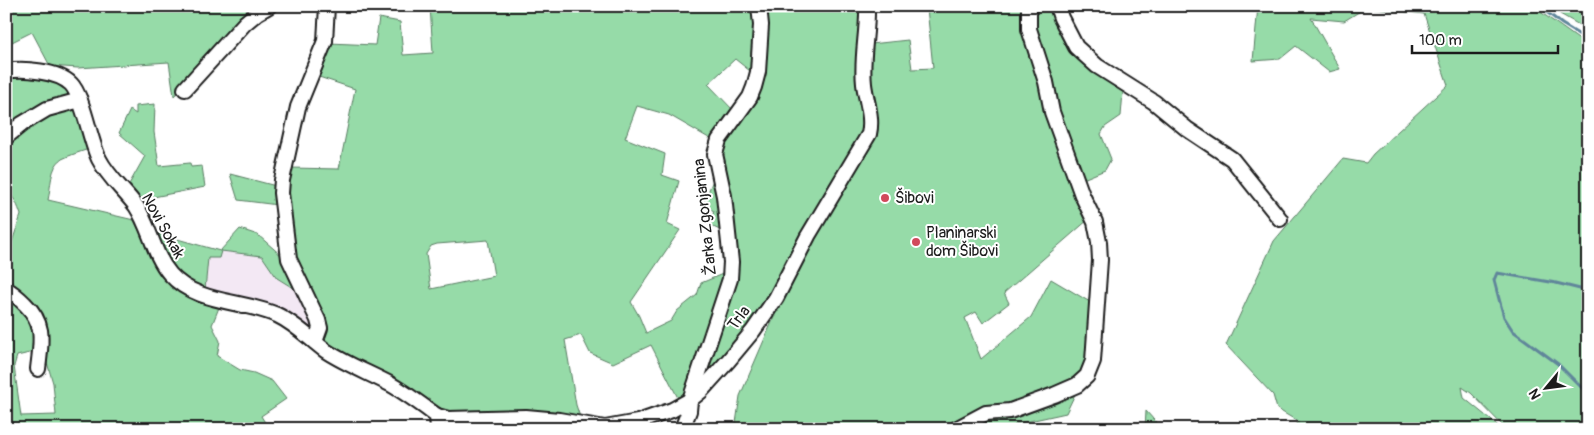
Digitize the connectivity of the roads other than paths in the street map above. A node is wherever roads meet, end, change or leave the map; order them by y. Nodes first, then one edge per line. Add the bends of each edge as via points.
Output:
1 (269, 6) edge
2 (327, 6) edge
3 (759, 6) edge
4 (867, 6) edge
5 (1029, 6) edge
6 (1057, 6) edge
7 (6, 71) edge
8 (185, 90) dead end
9 (80, 100) junction
10 (6, 137) edge
11 (1280, 219) dead end
12 (6, 290) edge
13 (316, 342) junction
14 (38, 369) dead end
15 (690, 400) junction
16 (437, 422) edge
17 (585, 427) edge
18 (682, 429) edge
19 (956, 429) edge

1 - 8 street via 246,23
2 - 13 street via 325,41 298,108 281,193 289,259 318,320 320,328
3 - 15 street, Žarka Zgonjanina via 761,25 754,87 719,140 715,154 724,196 730,279
4 - 15 street, Trla via 864,84 871,125 869,134 808,236 776,298 728,361
5 - 19 street via 1029,29 1052,112 1097,232 1100,260 1093,361 1087,376 1077,385 1010,410 986,413
6 - 11 street via 1076,47 1097,66 1154,102 1232,159
7 - 9 street, Novi Sokak via 24,70 62,78 71,84
9 - 10 street via 47,109
9 - 13 street, Novi Sokak via 100,160 136,206 169,273 195,292 278,316
12 - 14 street via 15,294 36,317 40,348
13 - 16 street, Novi Sokak via 392,385
15 - 17 street, Trla via 638,422 605,428
15 - 18 street, Žarka Zgonjanina
16 - 17 street, Trla via 526,417 559,420

